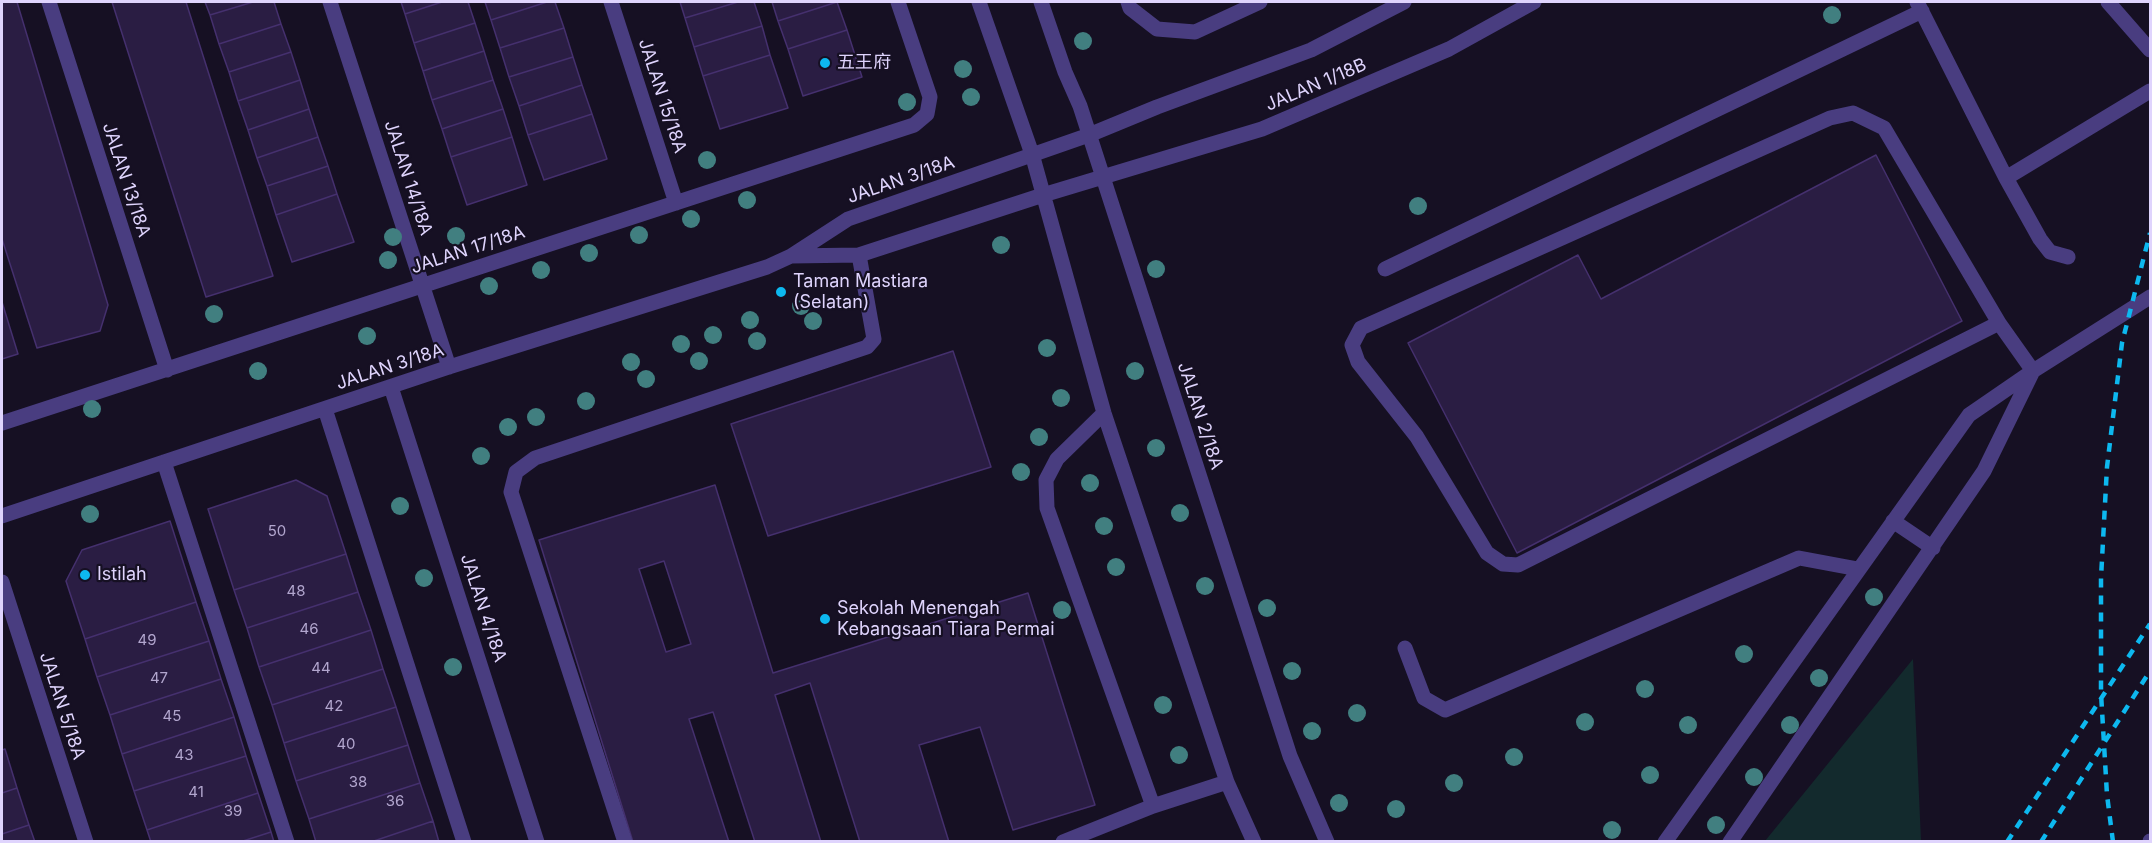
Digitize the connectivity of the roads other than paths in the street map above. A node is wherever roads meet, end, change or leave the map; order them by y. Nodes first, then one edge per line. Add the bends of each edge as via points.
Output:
1 (49, 2) edge
2 (330, 2) edge
3 (611, 2) edge
4 (898, 2) edge
5 (979, 2) edge
6 (1041, 2) edge
7 (1260, 2) edge
8 (1404, 2) edge
9 (1534, 2) edge
10 (2108, 2) edge
11 (1129, 5) edge
12 (1920, 6) edge
13 (2151, 50) edge
14 (2151, 91) edge
15 (1089, 135) junction
16 (1032, 154) junction
17 (1103, 177) junction
18 (2006, 178) junction
19 (1043, 195) junction
20 (676, 203) junction
21 (860, 255) junction
22 (791, 256) junction
23 (2068, 256) dead end
24 (1385, 269) dead end
25 (423, 286) junction
26 (2151, 297) edge
27 (1999, 323) junction
28 (449, 368) junction
29 (166, 370) junction
30 (2033, 370) junction
31 (391, 387) junction
32 (325, 409) junction
33 (1104, 413) junction
34 (2, 423) edge
35 (164, 462) junction
36 (2, 516) edge
37 (1893, 521) junction
38 (1933, 548) junction
39 (1858, 569) junction
40 (2, 582) edge
41 (1406, 648) dead end
42 (1227, 782) junction
43 (1154, 806) junction
44 (86, 842) edge
45 (287, 842) edge
46 (464, 842) edge
47 (537, 842) edge
48 (625, 842) edge
49 (1063, 842) edge
50 (1254, 842) edge
51 (1327, 842) edge
52 (1665, 842) edge
53 (1730, 842) edge

1 - 29 street, JALAN 13/18A
2 - 25 street, JALAN 14/18A
3 - 20 street, JALAN 15/18A
4 - 20 street, JALAN 17/18A via 930,97 927,114 914,125
5 - 16 street
6 - 15 street, JALAN 2/18A
7 - 11 street via 1195,32 1157,29
8 - 15 street, JALAN 1/18B via 1311,50
9 - 17 street, JALAN 1/18B via 1449,49 1262,129
10 - 13 street
12 - 18 street
12 - 24 street
14 - 18 street
15 - 16 street, JALAN 1/18B
15 - 17 street, JALAN 2/18A
16 - 19 street
16 - 22 street, JALAN 3/18A via 848,219
17 - 19 street, JALAN 1/18B
17 - 51 street, JALAN 2/18A via 1290,756
18 - 23 street via 2050,252
19 - 21 street, JALAN 3/18A
19 - 33 street
20 - 25 street, JALAN 17/18A
21 - 22 street, JALAN 3/18A
21 - 48 street via 874,339 867,347 535,458 516,472 511,492
22 - 28 street, JALAN 3/18A
25 - 28 street, JALAN 14/18A
25 - 29 street, JALAN 17/18A
26 - 30 street
27 - 27 street via 1518,566 1503,564 1488,553 1417,437 1358,362 1352,345 1361,328 1830,118 1853,113 1884,128
27 - 30 street
28 - 31 street, JALAN 3/18A
29 - 34 street, JALAN 17/18A
30 - 37 street via 1969,415
30 - 38 street via 1984,471
31 - 32 street, JALAN 3/18A
31 - 47 street, JALAN 4/18A
32 - 35 street, JALAN 3/18A
32 - 46 street
33 - 42 street
33 - 43 street via 1058,459 1046,480 1047,508
35 - 36 street, JALAN 3/18A
35 - 45 street
37 - 38 street
37 - 39 street
38 - 53 street
39 - 41 street via 1799,558 1445,710 1424,698
39 - 52 street
40 - 44 street, JALAN 5/18A
42 - 43 street
42 - 50 street
43 - 49 street

